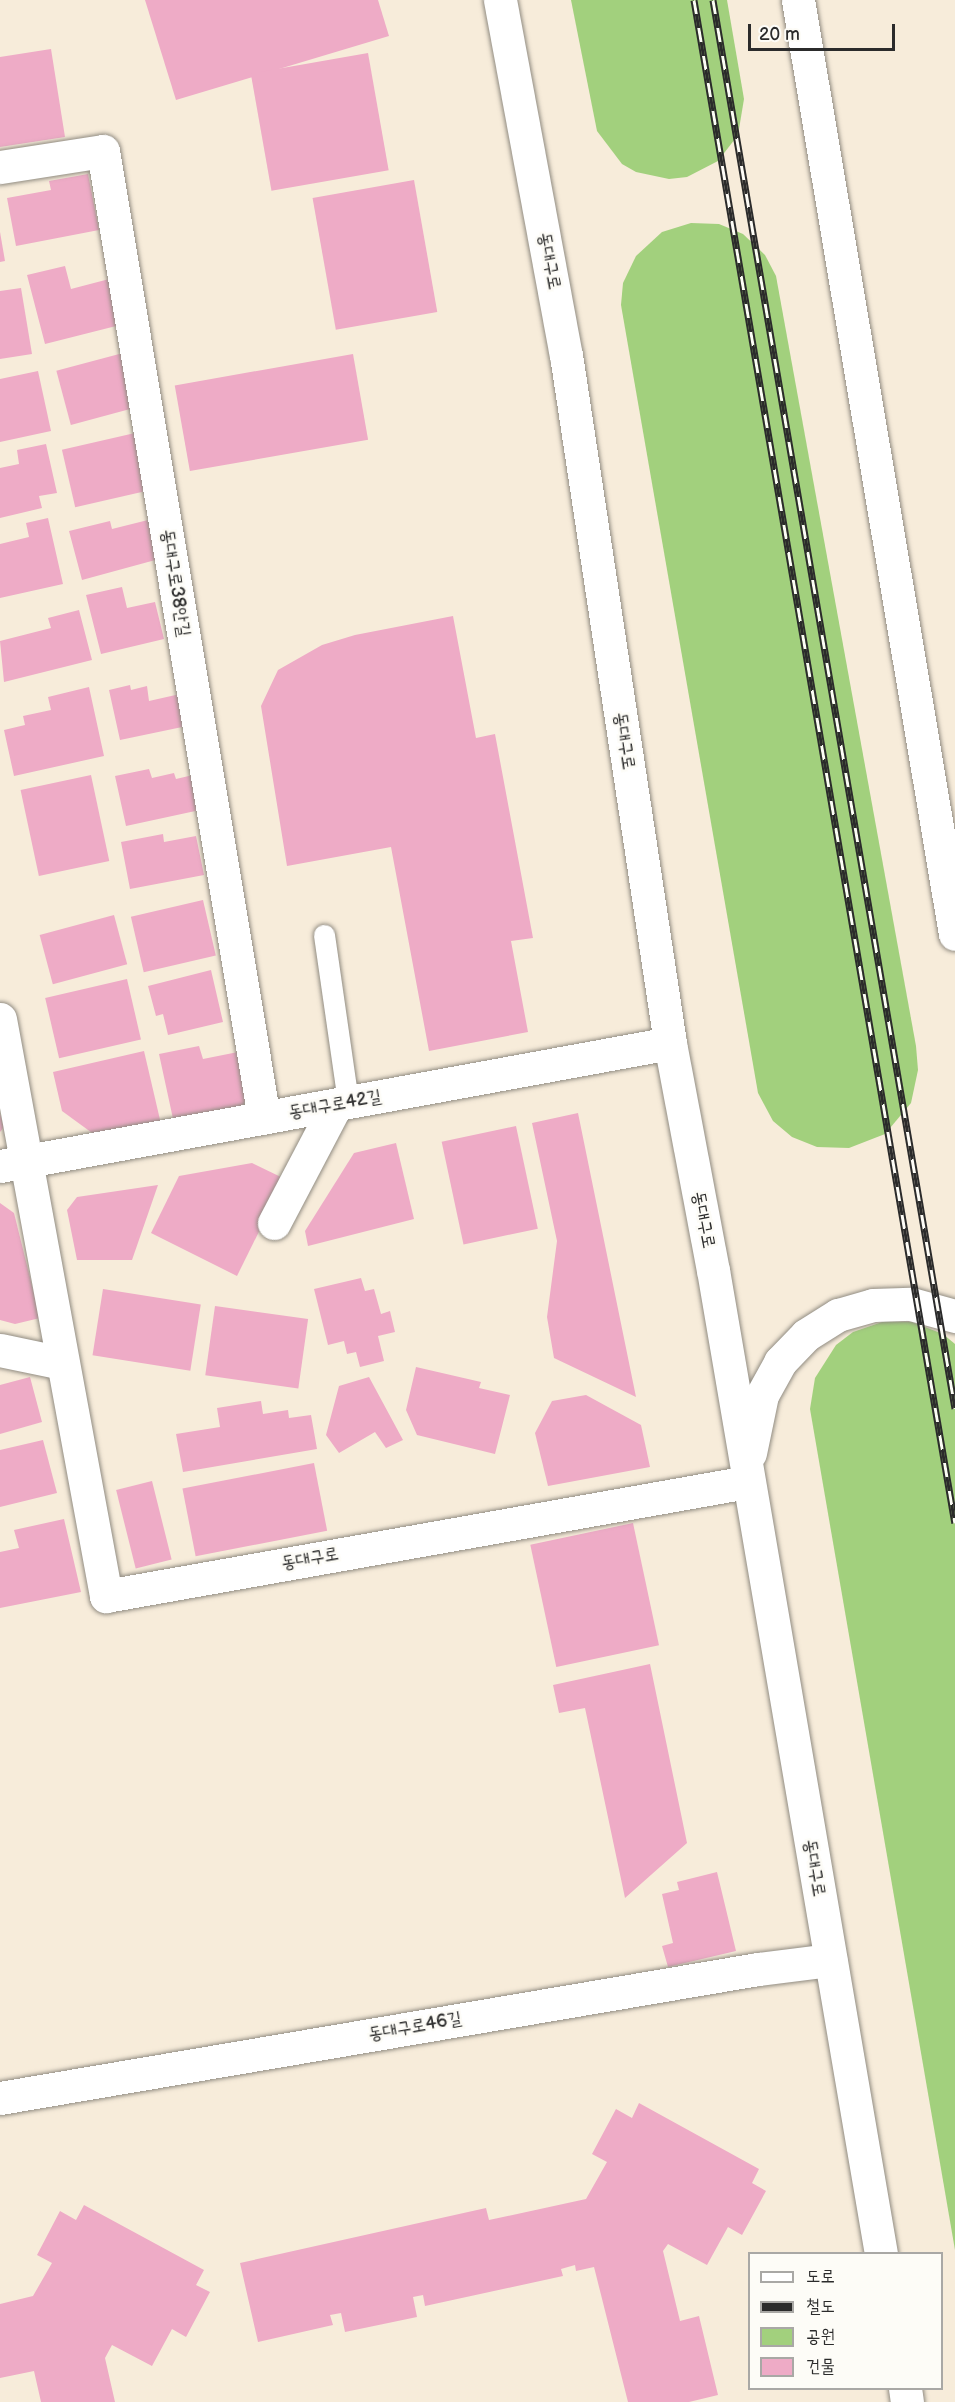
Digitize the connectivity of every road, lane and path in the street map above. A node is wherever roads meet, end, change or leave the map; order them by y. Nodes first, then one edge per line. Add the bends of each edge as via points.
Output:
1 (500, 0) edge
2 (798, 0) edge
3 (0, 167) edge
4 (324, 934) dead end
5 (955, 934) edge
6 (0, 1019) edge
7 (670, 1042) junction
8 (342, 1104) junction
9 (264, 1118) junction
10 (12, 1164) edge
11 (274, 1223) dead end
12 (955, 1316) edge
13 (0, 1350) edge
14 (62, 1363) junction
15 (747, 1480) junction
16 (830, 1960) junction
17 (0, 2098) edge
18 (881, 2252) edge

1 - 7 street, 동대구로 via 566,355
2 - 5 street
3 - 9 street, 동대구로38안길 via 103,151
4 - 8 lane
6 - 10 street
7 - 8 street, 동대구로42길
7 - 15 street, 동대구로
8 - 9 street, 동대구로42길
8 - 11 street
9 - 10 street, 동대구로42길
10 - 14 street, 동대구로
12 - 15 street via 911,1304 873,1305 838,1315 806,1335 780,1362 762,1395
13 - 14 street
14 - 15 street, 동대구로 via 106,1596
15 - 16 street, 동대구로
16 - 17 street, 동대구로46길
16 - 18 street, 동대구로

